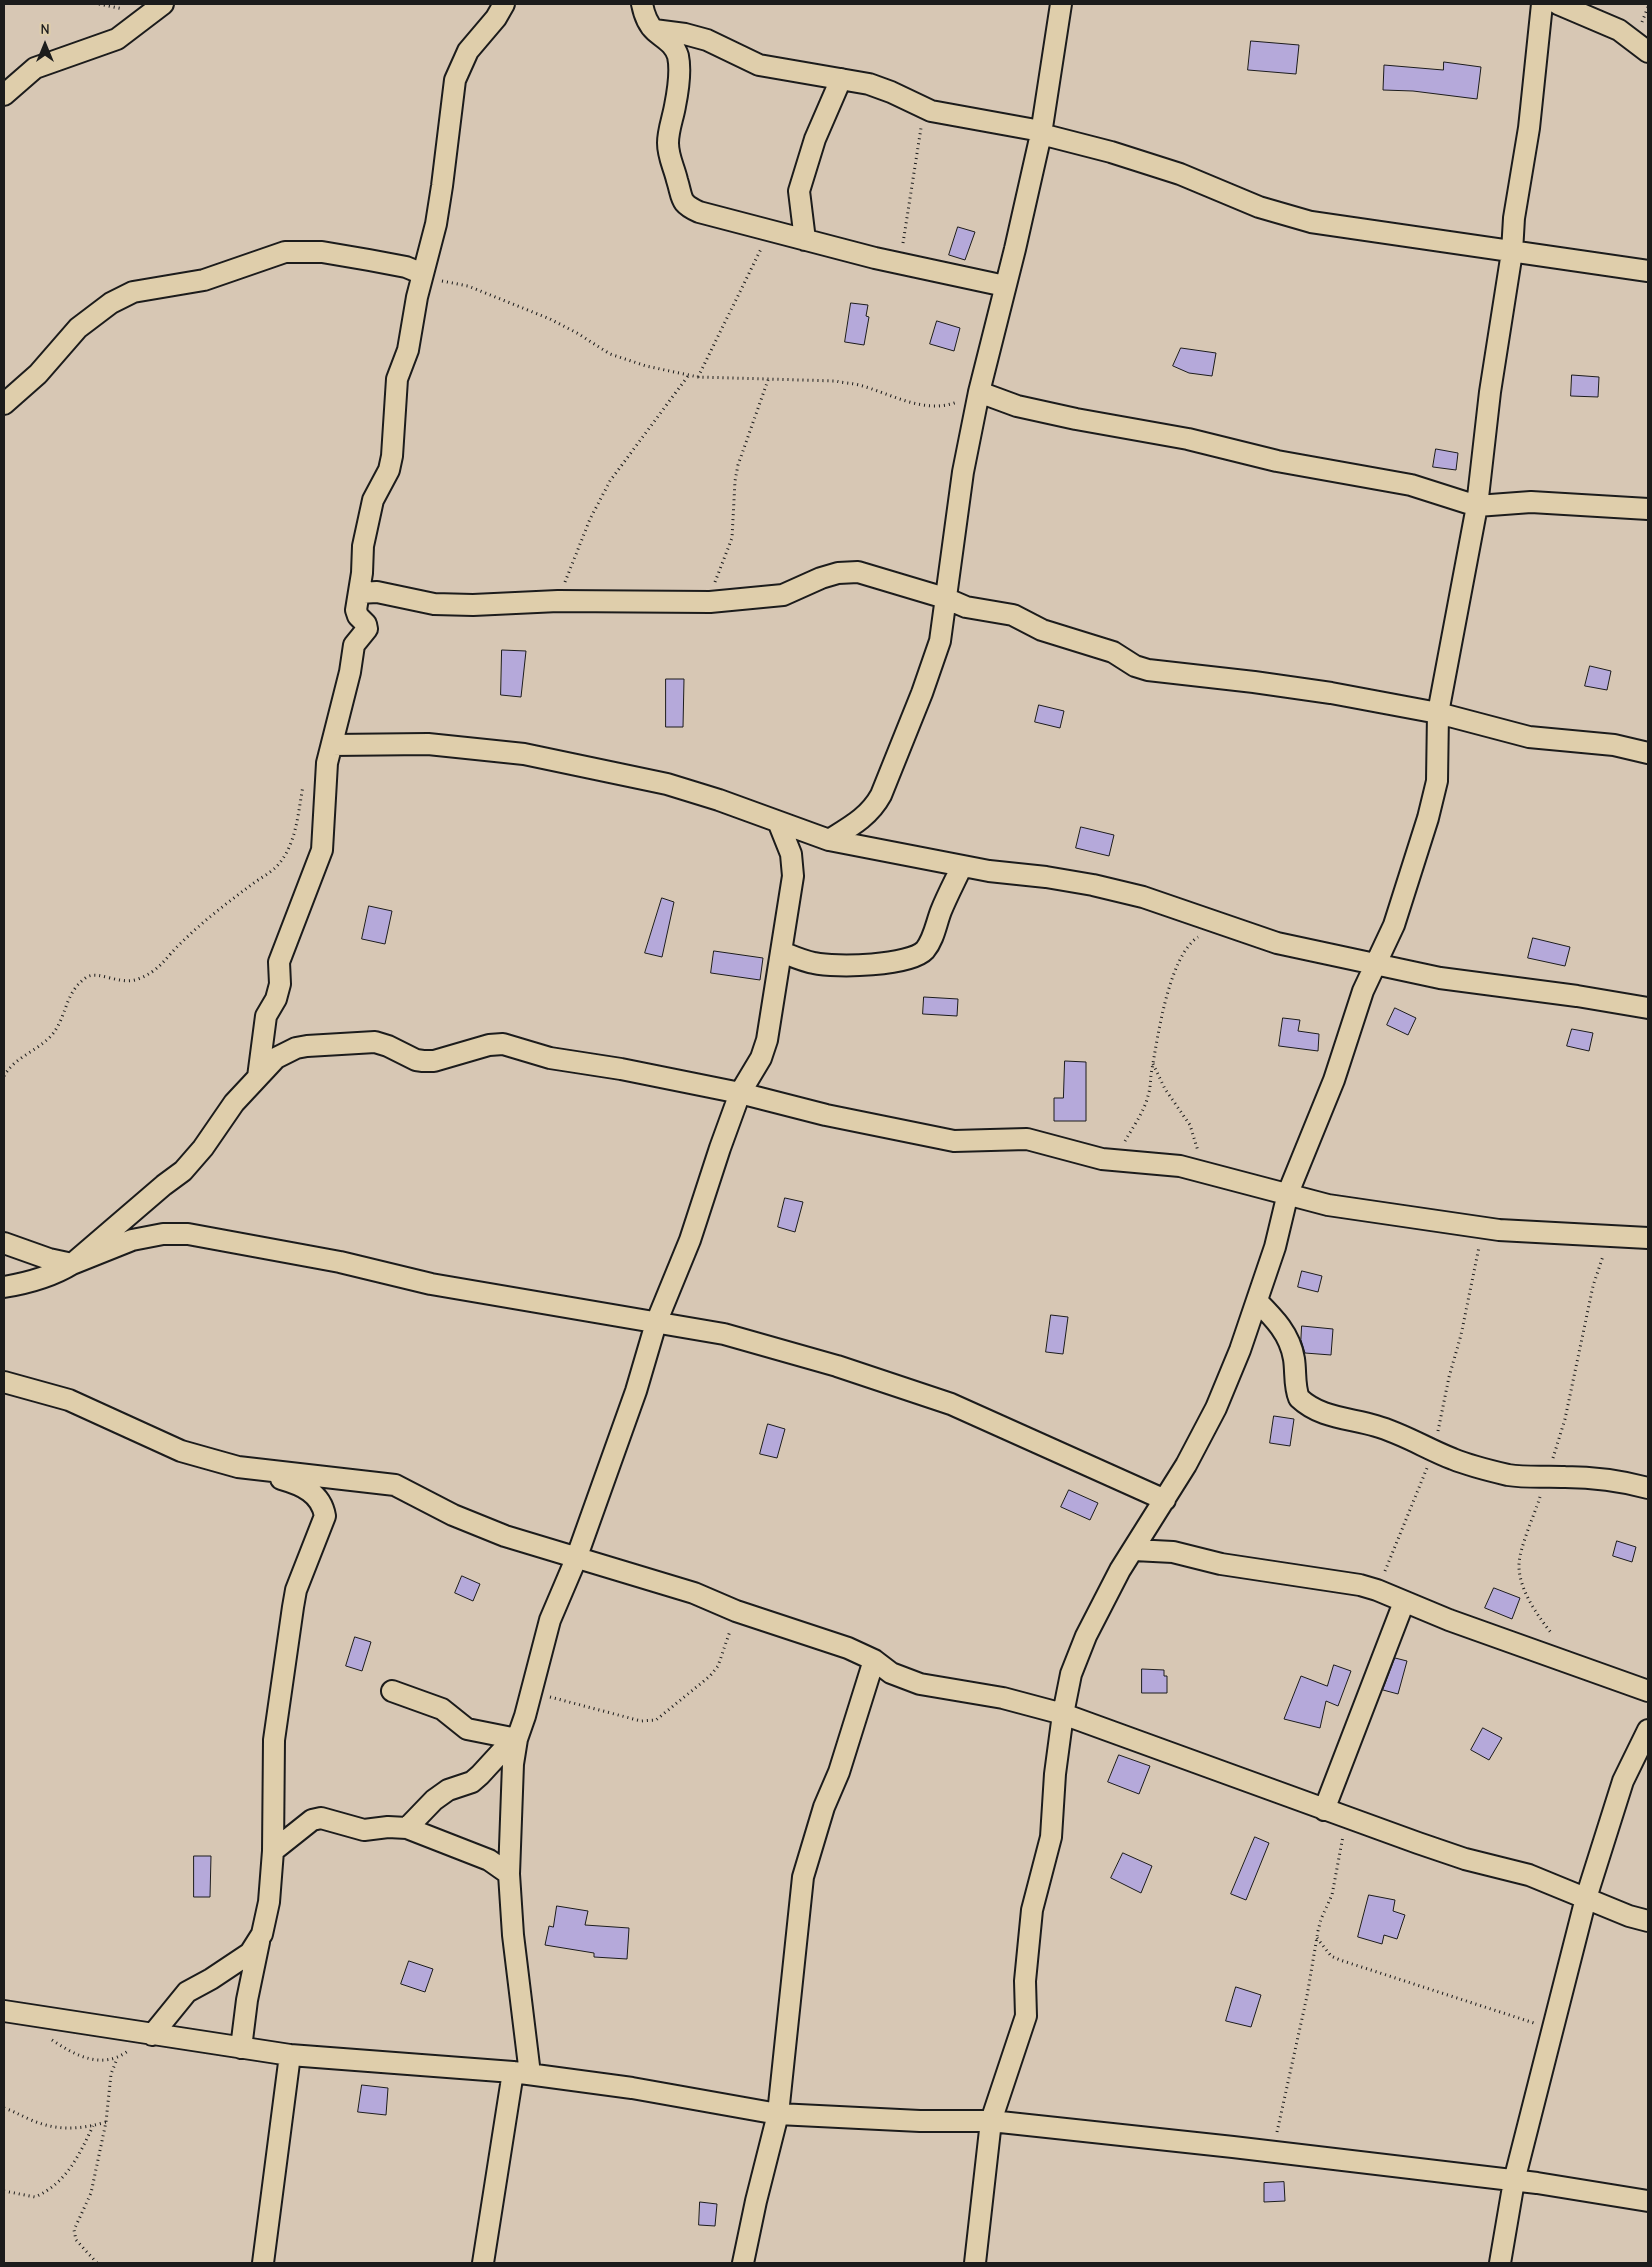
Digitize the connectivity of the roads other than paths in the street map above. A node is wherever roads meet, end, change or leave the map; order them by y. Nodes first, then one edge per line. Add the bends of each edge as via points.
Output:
1 (162, 4) edge
2 (504, 4) edge
3 (642, 4) edge
4 (1061, 4) edge
5 (1542, 4) edge
6 (1558, 4) edge
7 (653, 30) junction
8 (1648, 52) edge
9 (841, 79) junction
10 (4, 95) edge
11 (1041, 132) junction
12 (805, 240) junction
13 (1512, 252) junction
14 (1648, 271) edge
15 (423, 274) junction
16 (1005, 286) junction
17 (979, 392) junction
18 (4, 404) edge
19 (1477, 506) junction
20 (1648, 509) edge
21 (359, 593) junction
22 (945, 598) junction
23 (1438, 713) junction
24 (332, 745) junction
25 (1648, 753) edge
26 (780, 824) junction
27 (829, 840) junction
28 (962, 866) junction
29 (782, 952) junction
30 (1376, 963) junction
31 (1648, 1008) edge
32 (258, 1077) junction
33 (740, 1093) junction
34 (1288, 1193) junction
35 (1648, 1238) edge
36 (4, 1243) edge
37 (72, 1264) junction
38 (4, 1287) edge
39 (1257, 1301) junction
40 (656, 1323) junction
41 (4, 1382) edge
42 (238, 1466) junction
43 (1648, 1488) edge
44 (1165, 1500) junction
45 (1134, 1550) junction
46 (576, 1558) junction
47 (1404, 1602) junction
48 (874, 1660) junction
49 (392, 1691) dead end
50 (1648, 1691) edge
51 (1063, 1714) junction
52 (1648, 1730) edge
53 (515, 1738) junction
54 (1324, 1810) junction
55 (407, 1828) junction
56 (273, 1851) junction
57 (509, 1874) junction
58 (1586, 1898) junction
59 (1648, 1921) edge
60 (260, 1940) junction
61 (4, 2010) edge
62 (152, 2035) junction
63 (241, 2048) junction
64 (290, 2055) junction
65 (521, 2073) junction
66 (778, 2114) junction
67 (991, 2121) junction
68 (1514, 2181) junction
69 (1648, 2201) edge
70 (263, 2263) edge
71 (483, 2263) edge
72 (743, 2263) edge
73 (975, 2263) edge
74 (1500, 2263) edge

1 - 10 street via 117,38 35,68
2 - 15 street via 468,51 455,80 440,203
3 - 7 street
4 - 11 street
5 - 13 street
6 - 8 street via 1619,30
7 - 9 street via 707,40 759,66
7 - 12 street via 671,42 677,54 676,105 668,142 680,196 686,206
9 - 11 street via 891,92 924,108
9 - 12 street via 815,139 799,191
11 - 13 street via 1180,174 1259,207 1311,222
11 - 16 street
12 - 16 street
13 - 14 street
13 - 19 street via 1490,392
15 - 18 street via 322,252 285,252 204,280 133,292 111,303 78,328 38,374
15 - 21 street via 408,350 397,379 392,456 373,500 365,531
16 - 17 street
17 - 19 street via 1017,406 1076,419 1188,439 1276,461 1411,485
17 - 22 street via 963,472
19 - 20 street via 1531,502
19 - 23 street
21 - 22 street via 377,592 434,604 473,605 558,601 710,602 783,596 821,578 858,572
21 - 24 street via 356,610 366,629 354,645
22 - 23 street via 979,610 1013,615 1042,630 1113,652 1148,670 1264,684
22 - 27 street via 940,641 881,795 863,819
23 - 25 street via 1529,737
23 - 30 street via 1437,781 1428,818 1394,925
24 - 26 street via 428,744 524,754 667,784
24 - 32 street via 327,763 322,850 279,962 280,984 266,1016
26 - 27 street
26 - 29 street via 791,854 793,876
27 - 28 street
28 - 29 street via 935,932 915,958 832,965
28 - 30 street via 1093,885 1143,896 1277,943
29 - 33 street via 767,1040 761,1058
30 - 31 street via 1440,978
30 - 34 street via 1363,991 1334,1080
32 - 33 street via 276,1058 307,1046 381,1043 416,1060 434,1061 496,1044 550,1058
32 - 37 street via 234,1103 184,1171
33 - 34 street via 826,1115 954,1141 1027,1139 1078,1154 1180,1166
33 - 40 street via 690,1240
34 - 35 street via 1328,1205 1483,1228
34 - 39 street
36 - 37 street
37 - 38 street via 57,1273
37 - 40 street via 132,1240 163,1234 188,1234 340,1262 431,1284
39 - 43 street via 1282,1326 1294,1358 1299,1398 1320,1413 1378,1426 1455,1460 1507,1474 1530,1478 1574,1477
39 - 44 street via 1216,1408
40 - 44 street via 724,1334 942,1400
40 - 46 street via 636,1391
41 - 42 street via 69,1400 181,1451
42 - 46 street via 395,1485 453,1515 505,1536
42 - 56 street via 299,1484 316,1495 325,1516 296,1590 293,1607 274,1740
44 - 45 street
45 - 47 street via 1173,1552 1221,1564 1360,1585
45 - 51 street via 1107,1593 1086,1636 1071,1674
46 - 48 street via 694,1593
46 - 53 street via 550,1620 530,1697
47 - 50 street
47 - 54 street
48 - 51 street via 891,1673 920,1684 1003,1698
48 - 66 street via 840,1772 824,1807 803,1877
49 - 53 street via 442,1709 467,1729
51 - 54 street
51 - 67 street via 1051,1837 1032,1910 1025,1981 1026,2016
52 - 58 street via 1623,1781
53 - 55 street via 472,1782 448,1790
53 - 57 street
54 - 58 street via 1465,1859 1529,1875
55 - 56 street via 364,1830 317,1818
55 - 57 street via 488,1860
56 - 60 street via 269,1902
57 - 65 street
58 - 59 street
58 - 68 street
60 - 62 street via 250,1953 187,1992
60 - 63 street
61 - 62 street
62 - 63 street
63 - 64 street
64 - 65 street
64 - 70 street
65 - 66 street via 632,2088
65 - 71 street
66 - 67 street
66 - 72 street
67 - 68 street
67 - 73 street
68 - 69 street
68 - 74 street

